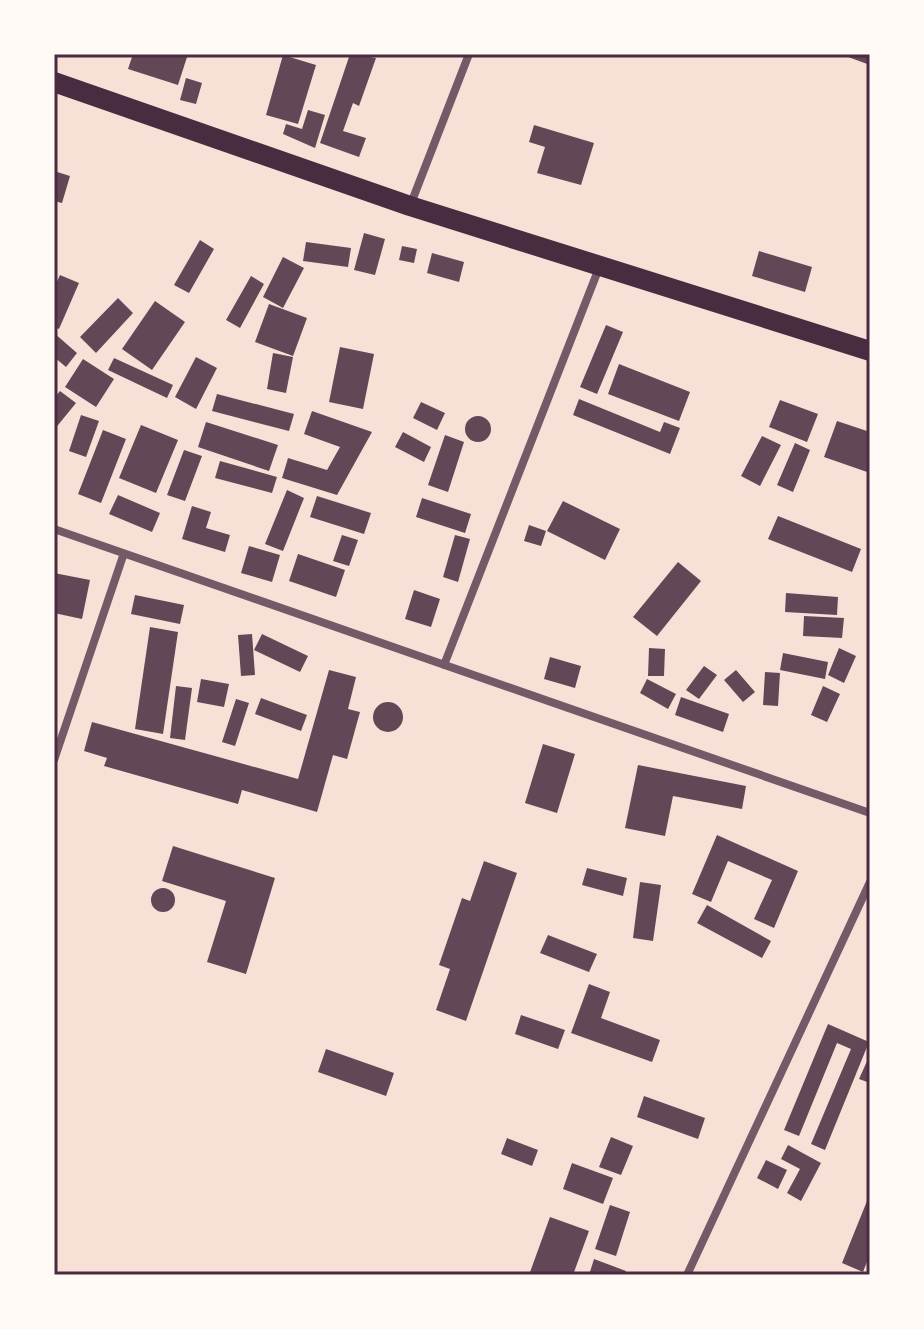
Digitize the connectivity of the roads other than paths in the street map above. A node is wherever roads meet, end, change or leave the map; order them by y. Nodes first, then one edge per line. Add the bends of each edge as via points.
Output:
1 (469, 54) edge
2 (54, 82) edge
3 (410, 206) junction
4 (599, 268) junction
5 (870, 351) edge
6 (54, 529) edge
7 (123, 556) junction
8 (444, 665) junction
9 (54, 760) edge
10 (870, 813) edge
11 (870, 882) edge
12 (687, 1275) edge

1 - 3 street
2 - 3 main road
3 - 4 main road
4 - 5 main road
4 - 8 street
6 - 7 street
7 - 8 street
7 - 9 street
8 - 10 street
11 - 12 street

